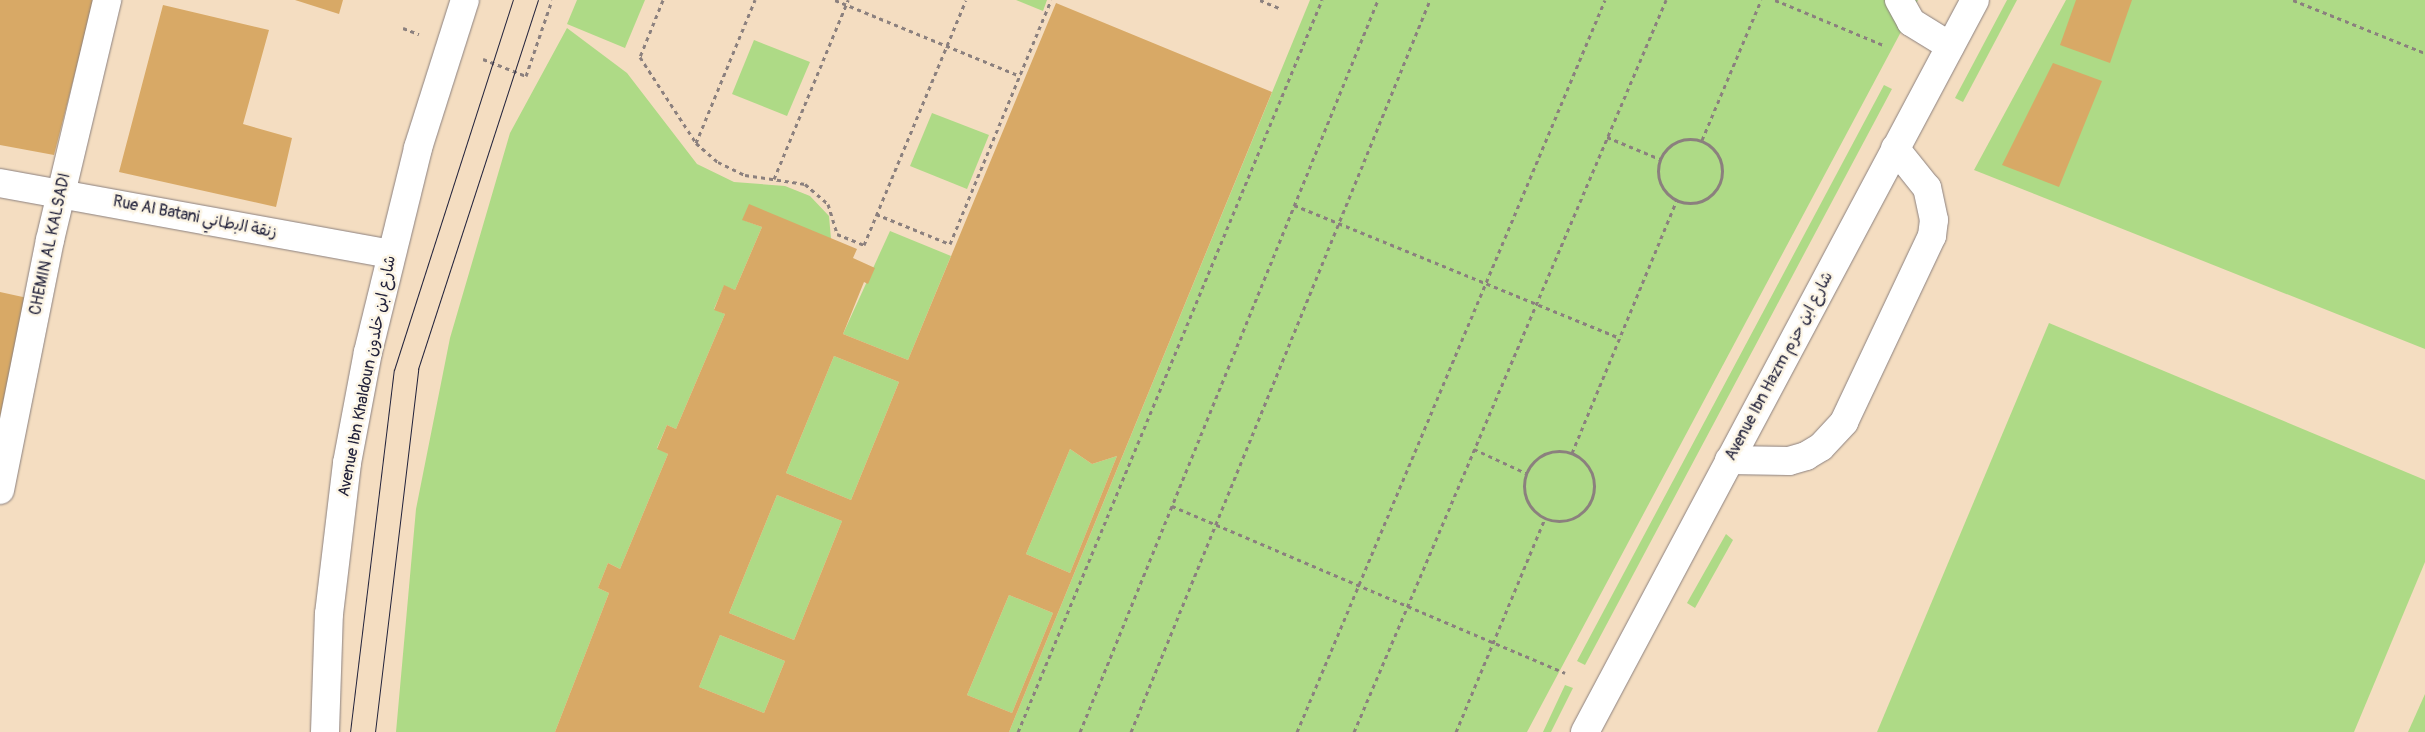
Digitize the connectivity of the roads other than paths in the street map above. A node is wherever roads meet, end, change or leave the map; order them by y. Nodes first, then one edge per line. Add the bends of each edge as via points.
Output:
1 (107, 0) edge
2 (465, 0) edge
3 (1899, 0) edge
4 (1975, 0) edge
5 (1950, 46) junction
6 (1895, 148) junction
7 (0, 183) edge
8 (61, 191) junction
9 (389, 254) junction
10 (1729, 460) junction
11 (0, 490) edge
12 (324, 732) edge
13 (1585, 732) edge

1 - 8 main road, CHEMIN AL KALSADI
2 - 9 main road, Avenue Ibn Khaldoun شارع ابن خلدون via 448,46
3 - 5 main road via 1911,22
4 - 5 main road, Avenue Ibn Hazm شارع ابن حزم
5 - 6 main road, Avenue Ibn Hazm شارع ابن حزم
6 - 10 main road, Avenue Ibn Hazm شارع ابن حزم
6 - 10 main road via 1927,188 1934,220 1932,236 1844,422 1828,441 1806,456 1789,461
7 - 8 main road, Rue Al Batani زﻧﻘﺔ اﻟﺑطﺎﻧﻲ
8 - 9 main road, Rue Al Batani زﻧﻘﺔ اﻟﺑطﺎﻧﻲ
8 - 11 main road, CHEMIN AL KALSADI
9 - 12 main road, Avenue Ibn Khaldoun شارع ابن خلدون via 348,463 329,614
10 - 13 main road, Avenue Ibn Hazm شارع ابن حزم

